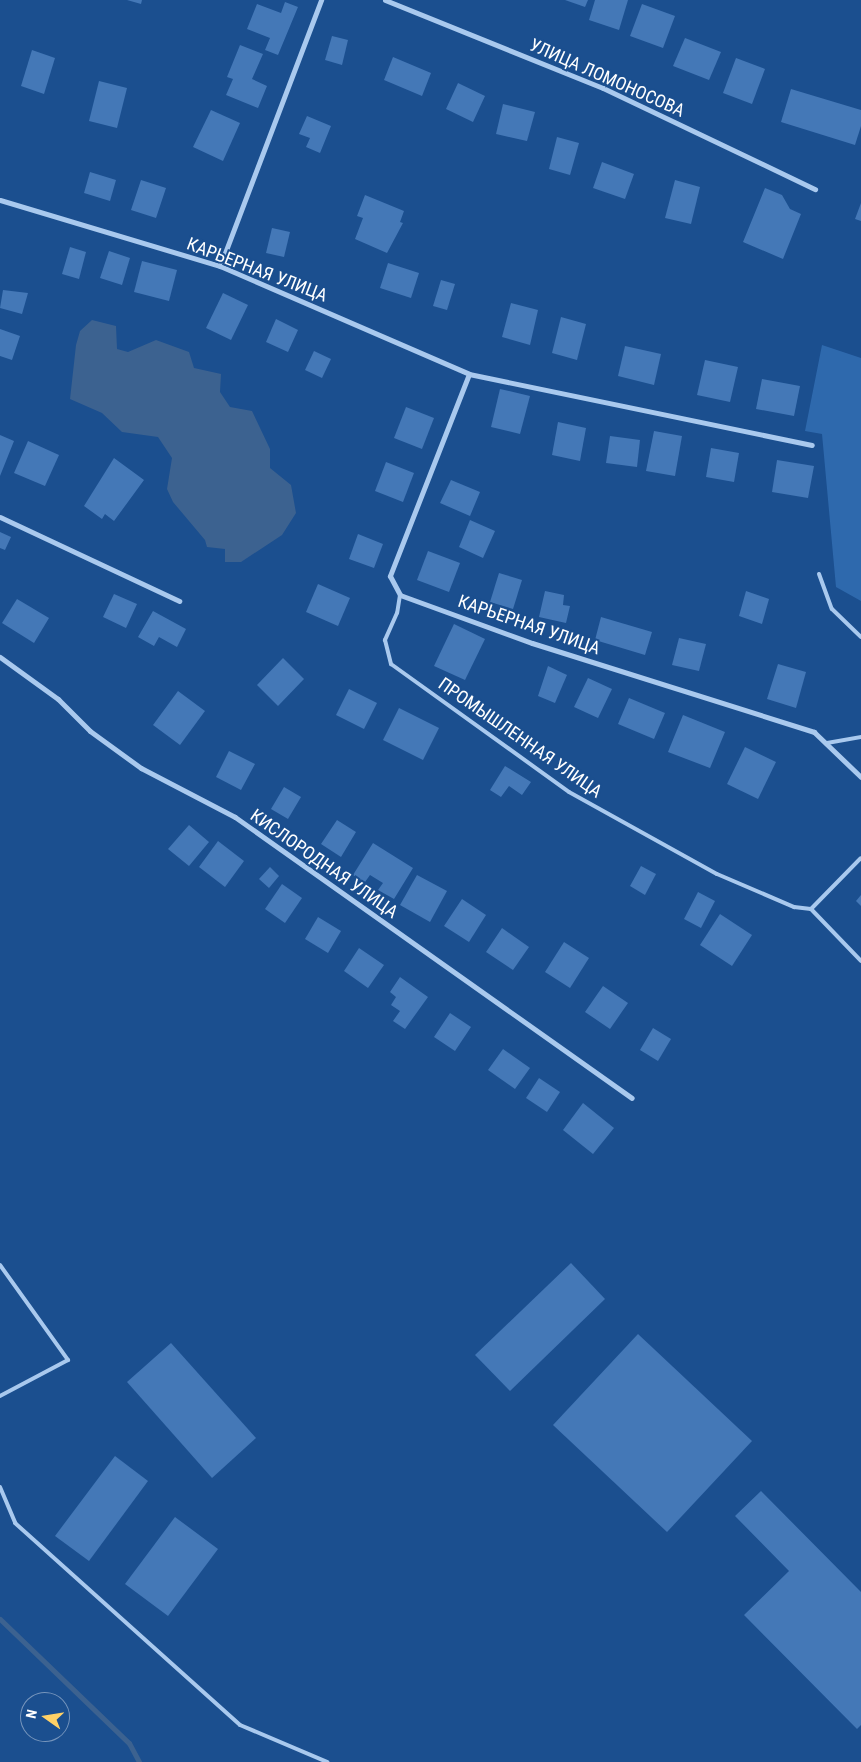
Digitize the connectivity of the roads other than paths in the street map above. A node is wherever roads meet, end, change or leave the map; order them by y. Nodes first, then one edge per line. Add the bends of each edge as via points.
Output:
1 (321, 0) edge
2 (385, 0) edge
3 (815, 188) dead end
4 (0, 200) edge
5 (220, 266) junction
6 (469, 374) junction
7 (812, 445) dead end
8 (0, 517) edge
9 (819, 574) dead end
10 (400, 595) junction
11 (179, 602) dead end
12 (861, 637) edge
13 (0, 656) edge
14 (861, 737) edge
15 (827, 743) junction
16 (861, 777) edge
17 (861, 858) edge
18 (811, 909) junction
19 (861, 961) edge
20 (632, 1098) dead end
21 (0, 1265) edge
22 (0, 1396) edge
23 (0, 1487) edge
24 (327, 1762) edge

1 - 5 street
2 - 3 street, УЛИЦА ЛОМОНОСОВА via 603,88
4 - 5 street, КАРЬЕРНАЯ УЛИЦА
5 - 6 street, КАРЬЕРНАЯ УЛИЦА
6 - 7 street, КАРЬЕРНАЯ УЛИЦА
6 - 10 street via 390,576
8 - 11 street
9 - 12 lane via 832,609
10 - 15 street, КАРЬЕРНАЯ УЛИЦА via 532,643 814,732
10 - 18 lane, ПРОМЫШЛЕННАЯ УЛИЦА via 397,613 385,640 391,664 569,792 717,874 794,907
13 - 20 street, КИСЛОРОДНАЯ УЛИЦА via 58,699 90,731 141,768 235,818
14 - 15 lane
15 - 16 street, КАРЬЕРНАЯ УЛИЦА
17 - 18 lane
18 - 19 lane
21 - 22 lane via 68,1360
23 - 24 lane via 16,1523 240,1725

